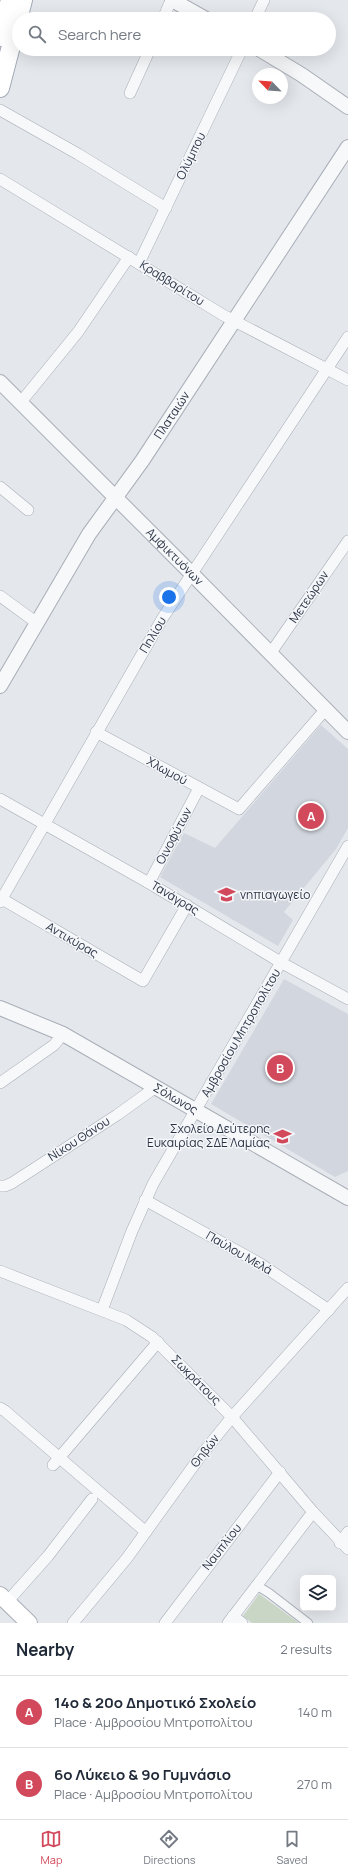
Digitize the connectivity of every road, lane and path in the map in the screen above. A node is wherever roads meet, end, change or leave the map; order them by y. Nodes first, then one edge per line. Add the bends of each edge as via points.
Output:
1 (10, 0) edge
2 (23, 0) edge
3 (172, 0) edge
4 (264, 0) edge
5 (20, 12) edge
6 (166, 12) edge
7 (193, 12) edge
8 (258, 12) edge
9 (0, 37) edge
10 (12, 42) edge
11 (147, 56) edge
12 (239, 56) edge
13 (271, 56) edge
14 (0, 88) edge
15 (130, 93) dead end
16 (348, 107) edge
17 (0, 110) edge
18 (348, 147) edge
19 (0, 179) edge
20 (166, 208) junction
21 (129, 257) junction
22 (139, 263) junction
23 (234, 321) junction
24 (348, 337) edge
25 (327, 369) junction
26 (348, 380) edge
27 (0, 382) edge
28 (21, 402) junction
29 (0, 487) edge
30 (115, 496) junction
31 (28, 510) dead end
32 (348, 541) edge
33 (192, 573) junction
34 (0, 596) edge
35 (37, 622) junction
36 (270, 654) junction
37 (0, 686) edge
38 (325, 710) junction
39 (96, 732) junction
40 (348, 732) edge
41 (199, 788) junction
42 (0, 799) edge
43 (43, 824) junction
44 (348, 846) edge
45 (344, 862) edge
46 (149, 883) junction
47 (1, 900) edge
48 (187, 905) junction
49 (282, 963) junction
50 (348, 999) edge
51 (0, 1008) edge
52 (63, 1034) junction
53 (0, 1083) edge
54 (156, 1087) junction
55 (196, 1110) junction
56 (0, 1186) edge
57 (348, 1198) edge
58 (145, 1200) junction
59 (0, 1271) edge
60 (348, 1288) edge
61 (344, 1302) edge
62 (102, 1310) junction
63 (329, 1310) junction
64 (158, 1342) junction
65 (0, 1408) edge
66 (232, 1417) junction
67 (56, 1461) junction
68 (280, 1472) junction
69 (92, 1499) dead end
70 (313, 1512) junction
71 (146, 1532) junction
72 (348, 1532) edge
73 (344, 1546) edge
74 (256, 1585) junction
75 (4, 1598) edge
76 (230, 1620) edge
77 (29, 1623) edge
78 (73, 1623) edge
79 (165, 1623) edge
80 (242, 1623) edge
81 (308, 1623) edge

1 - 9 main road
2 - 5 main road
3 - 6 street
3 - 7 street
4 - 8 street
10 - 14 main road
11 - 15 street
12 - 20 street, Ολύμπου
13 - 16 street
17 - 20 street
18 - 23 street, Πλαταιών
19 - 21 street, Κραββαρίτου
20 - 22 street, Ολύμπου
21 - 22 street, Κραββαρίτου
21 - 28 street via 78,332
22 - 23 street, Κραββαρίτου
23 - 25 street, Κραββαρίτου
23 - 30 street, Πλαταιών via 142,461
24 - 25 street, Πηλίου
25 - 26 street, Κραββαρίτου
25 - 33 street, Πηλίου
27 - 28 street, Αμφικτυόνων
28 - 30 street, Αμφικτυόνων
29 - 31 street
30 - 33 street, Αμφικτυόνων
30 - 35 street, Πλαταιών via 89,534
32 - 36 street, Μετεώρων
33 - 36 street, Αμφικτυόνων
33 - 39 street, Πηλίου
34 - 35 street
35 - 37 street, Πλαταιών
36 - 38 street, Αμφικτυόνων
38 - 40 street, Αμφικτυόνων
38 - 41 street, Χλωμού via 239,809
39 - 41 street, Χλωμού
39 - 43 street, Πηλίου
41 - 46 street, Οινοφύτων
42 - 43 street, Τανάγρας
43 - 46 street, Τανάγρας
43 - 47 street, Πηλίου
44 - 45 street, Αμβροσίου Μητροπολίτου
45 - 49 street, Αμβροσίου Μητροπολίτου
46 - 48 street, Τανάγρας
47 - 48 street, Αντικύρας via 143,981
48 - 49 street, Τανάγρας
49 - 50 street, Τανάγρας
49 - 55 street, Αμβροσίου Μητροπολίτου
51 - 52 street, Σόλωνος
52 - 53 street via 54,1045
52 - 54 street, Σόλωνος
54 - 55 street, Σόλωνος
54 - 56 street, Νίκου Θάνου via 12,1183
55 - 57 street, Σόλωνος
55 - 58 street, Αμβροσίου Μητροπολίτου
58 - 62 street, Αμβροσίου Μητροπολίτου
58 - 63 street, Παύλου Μελά via 259,1263
59 - 62 street, Σωκράτους
60 - 61 street, Θηβών
61 - 63 street, Θηβών
62 - 64 street, Σωκράτους via 134,1324
63 - 66 street, Θηβών
64 - 66 street, Σωκράτους
64 - 67 street
65 - 67 street
66 - 68 street, Σωκράτους
66 - 71 street, Θηβών
67 - 71 street
68 - 70 street, Σωκράτους
68 - 79 street, Ναυπλίου
69 - 75 street via 48,1556
70 - 73 street, Σωκράτους
70 - 74 street
71 - 78 street, Θηβών
72 - 73 street
74 - 76 street
74 - 81 street
75 - 77 main road
76 - 80 street

